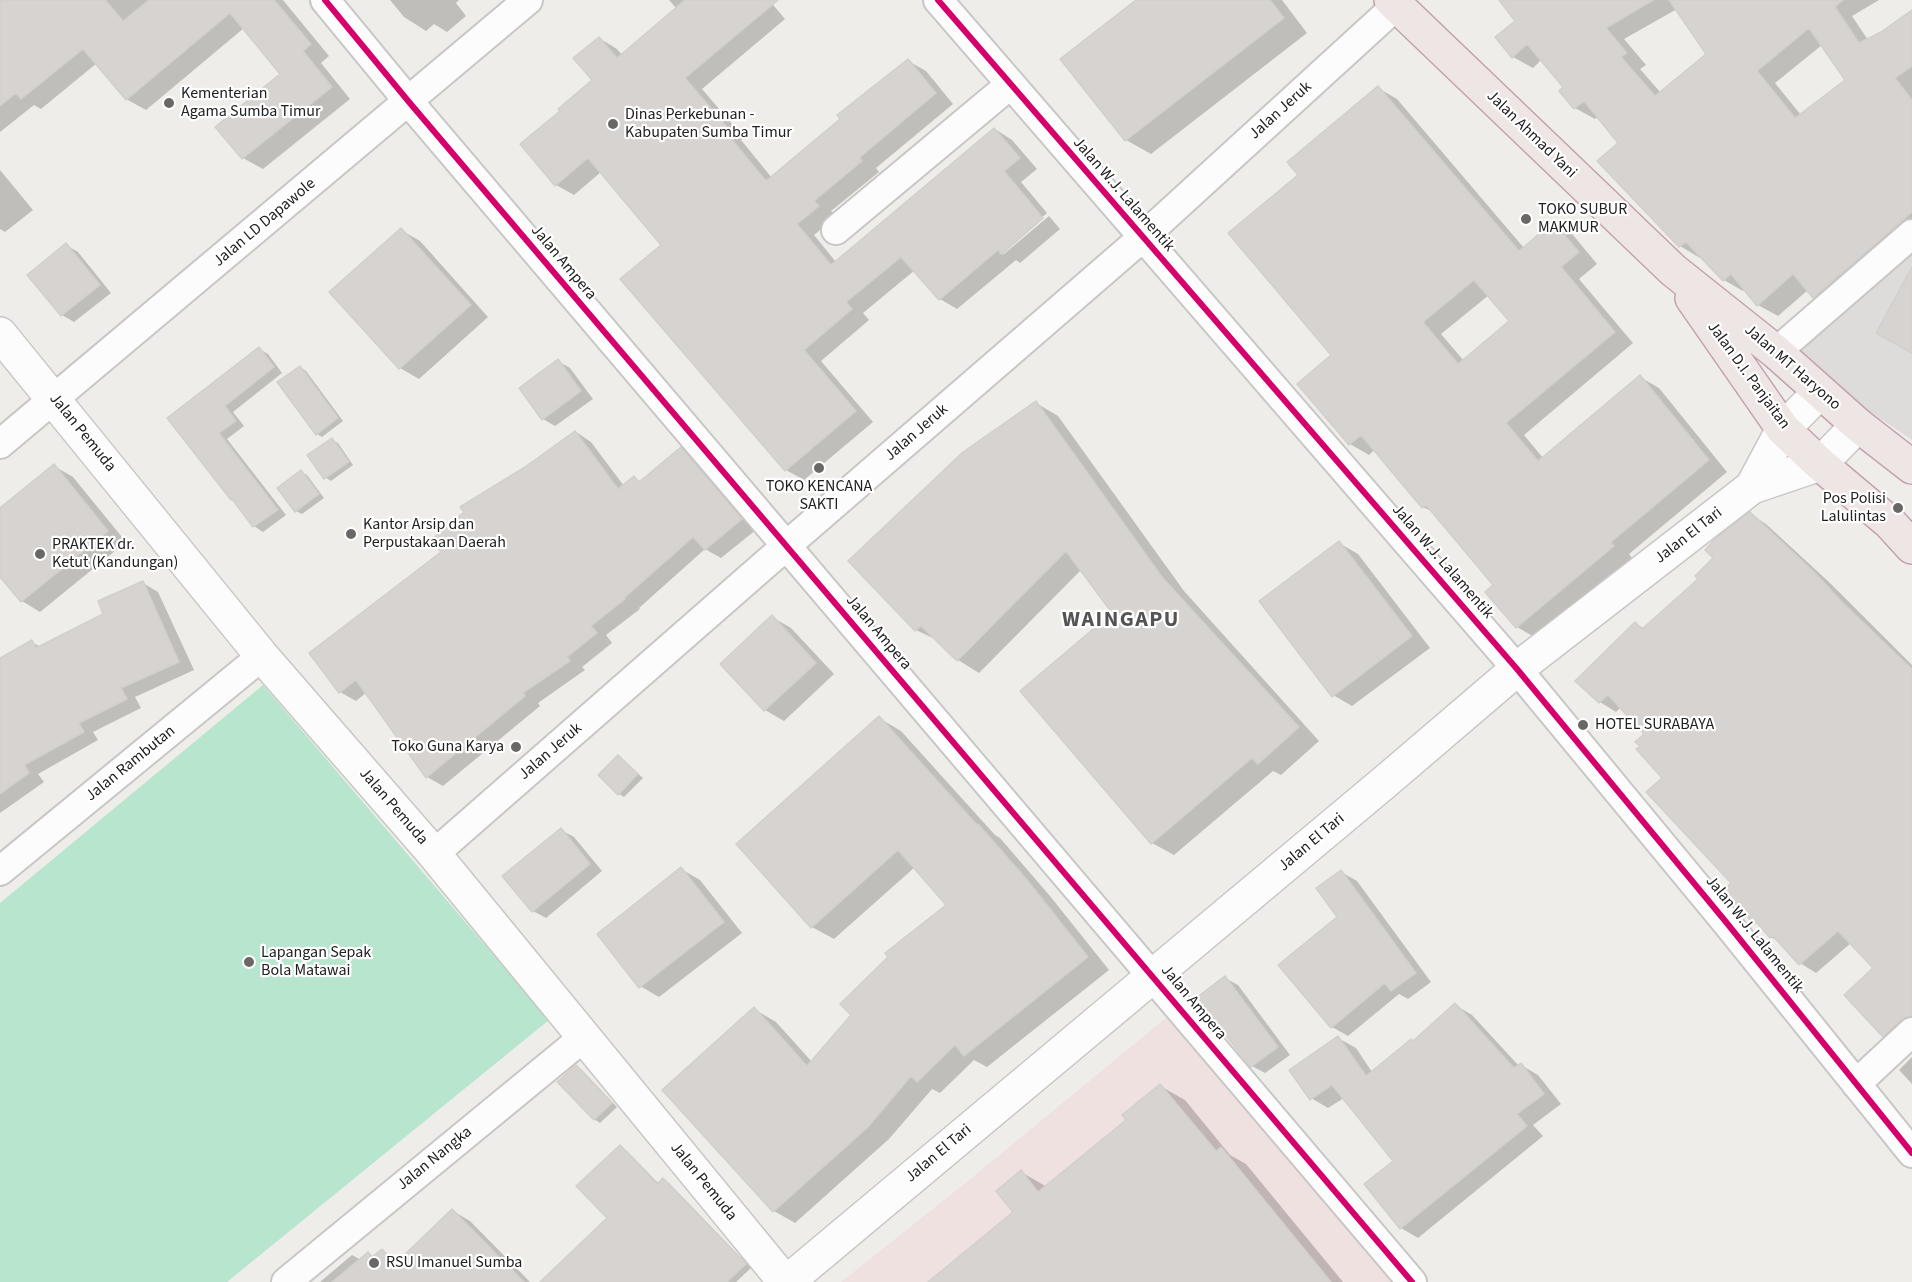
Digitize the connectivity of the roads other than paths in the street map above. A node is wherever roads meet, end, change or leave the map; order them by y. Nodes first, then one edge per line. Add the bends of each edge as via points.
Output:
1 (325, 0) edge
2 (528, 0) edge
3 (938, 0) edge
4 (1394, 3) edge
5 (1011, 84) junction
6 (409, 102) junction
7 (836, 230) dead end
8 (1912, 234) edge
9 (1142, 238) junction
10 (1673, 270) junction
11 (0, 334) edge
12 (1776, 352) junction
13 (1820, 392) junction
14 (55, 399) junction
15 (1857, 425) junction
16 (1783, 429) junction
17 (0, 444) edge
18 (1820, 464) junction
19 (1912, 467) edge
20 (1752, 487) junction
21 (786, 546) junction
22 (1912, 547) edge
23 (262, 656) junction
24 (1517, 669) junction
25 (434, 854) junction
26 (0, 871) edge
27 (1152, 976) junction
28 (1912, 1032) edge
29 (584, 1036) junction
30 (1856, 1084) junction
31 (1912, 1153) edge
32 (286, 1282) edge
33 (786, 1282) edge
34 (1412, 1282) edge

1 - 6 street, Jalan Ampera
2 - 6 street, Jalan LD Dapawole
3 - 5 street, Jalan W.J. Lalamentik
4 - 9 street, Jalan Jeruk
4 - 10 highway, Jalan Ahmad Yani
5 - 7 street
5 - 9 street, Jalan W.J. Lalamentik
6 - 14 street, Jalan LD Dapawole
6 - 21 street, Jalan Ampera
8 - 12 street
9 - 21 street, Jalan Jeruk
9 - 24 street, Jalan W.J. Lalamentik
10 - 12 highway, Jalan MT Haryono
10 - 16 highway, Jalan D.I. Panjaitan
11 - 14 street, Jalan Pemuda
12 - 13 highway, Jalan MT Haryono
13 - 15 highway, Jalan MT Haryono
13 - 16 street, Jalan El Tari
14 - 17 street, Jalan LD Dapawole
14 - 23 street, Jalan Pemuda
15 - 18 street
15 - 19 highway, Jalan MT Haryono
16 - 18 highway, Jalan D.I. Panjaitan
16 - 20 street, Jalan El Tari
18 - 20 street
18 - 22 highway, Jalan D.I. Panjaitan via 1890,523
20 - 24 street, Jalan El Tari
21 - 25 street, Jalan Jeruk
21 - 27 street, Jalan Ampera
23 - 25 street, Jalan Pemuda
23 - 26 street, Jalan Rambutan
24 - 27 street, Jalan El Tari
24 - 30 street, Jalan W.J. Lalamentik
25 - 29 street, Jalan Pemuda
27 - 33 street, Jalan El Tari
27 - 34 street, Jalan Ampera
28 - 30 street
29 - 32 street, Jalan Nangka
29 - 33 street, Jalan Pemuda
30 - 31 street, Jalan W.J. Lalamentik

